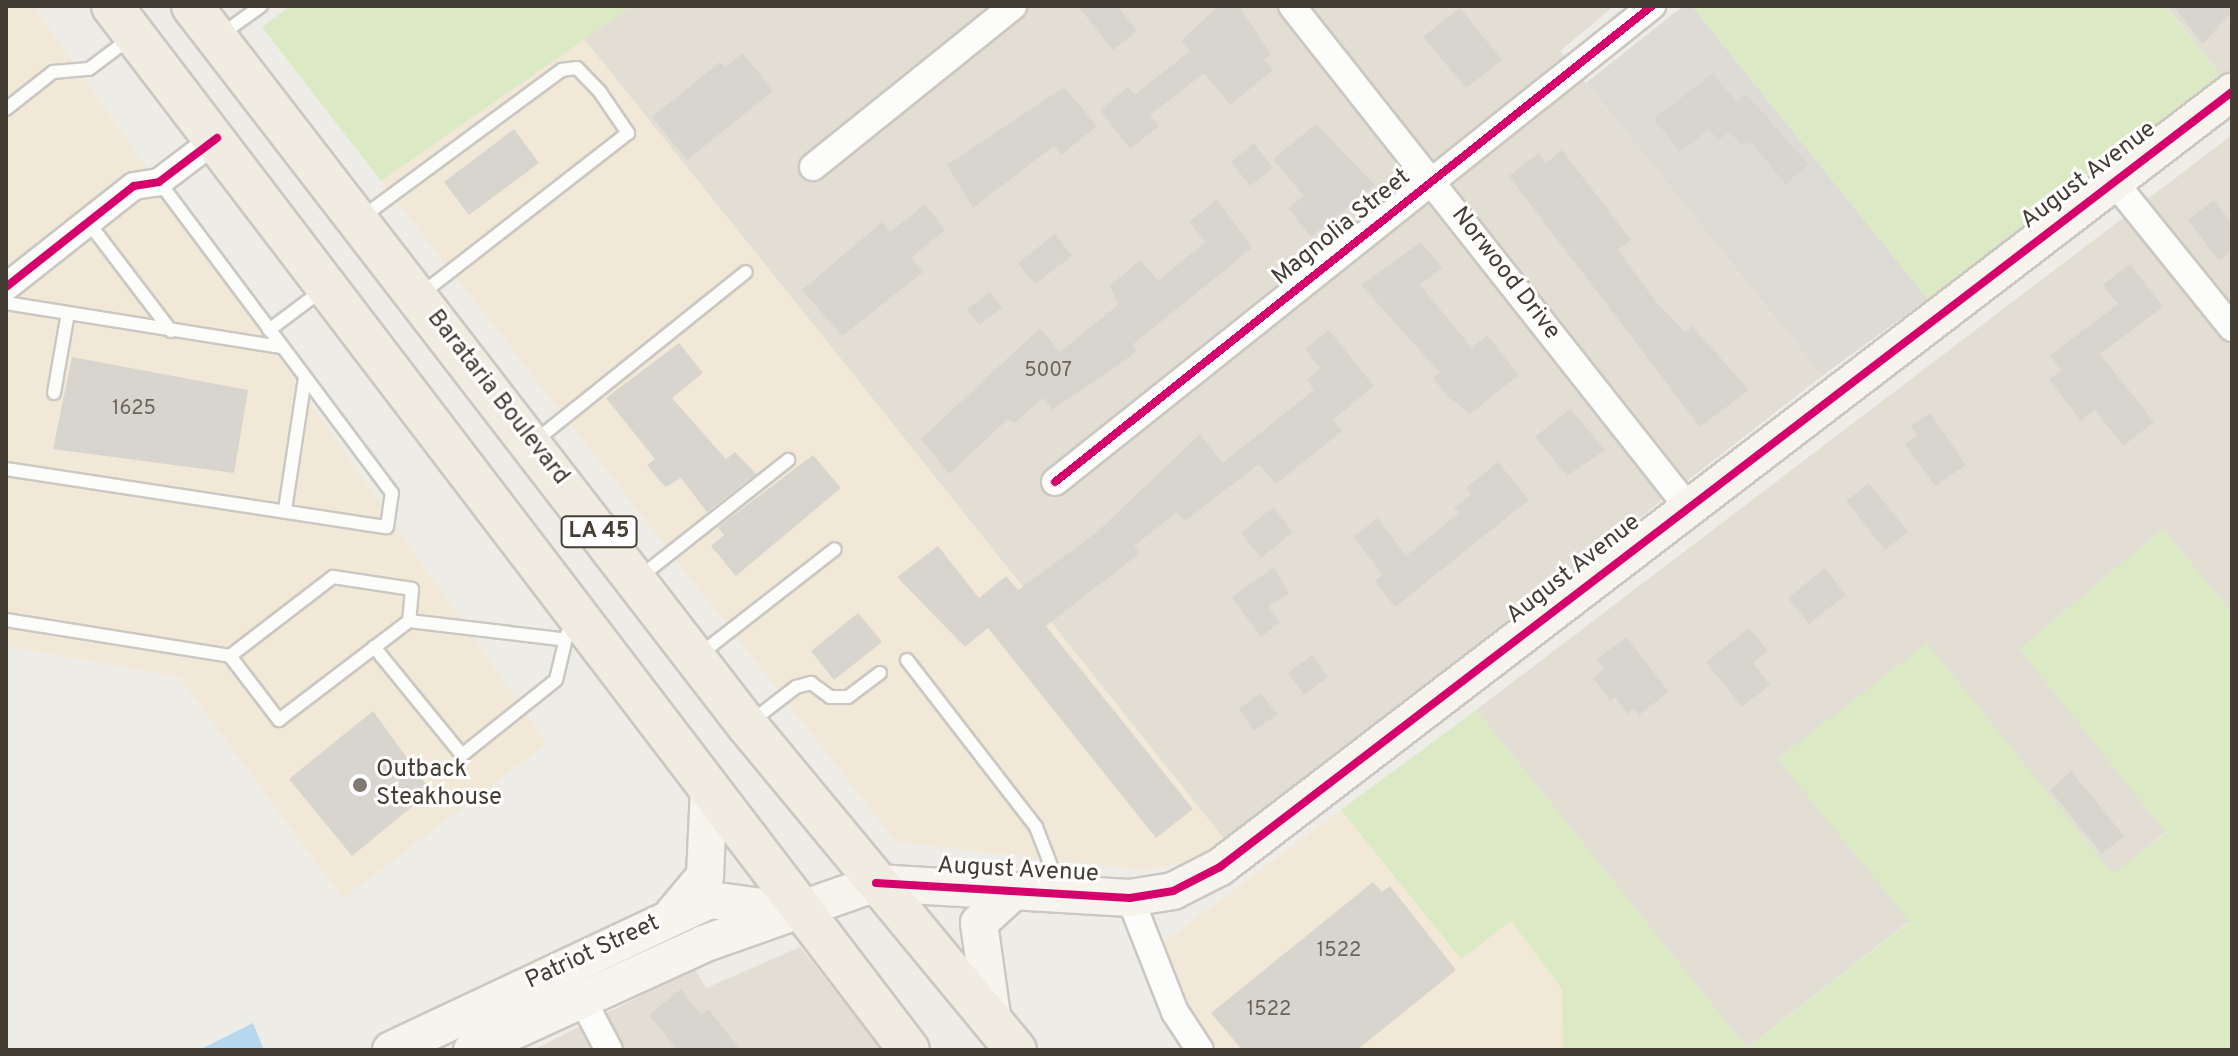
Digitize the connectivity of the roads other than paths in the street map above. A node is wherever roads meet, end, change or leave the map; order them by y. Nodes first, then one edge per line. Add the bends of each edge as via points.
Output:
1 (192, 6) edge
2 (261, 6) edge
3 (1013, 6) edge
4 (1292, 6) edge
5 (1652, 6) edge
6 (123, 20) edge
7 (216, 38) junction
8 (2232, 92) edge
9 (6, 109) edge
10 (217, 138) junction
11 (813, 167) dead end
12 (159, 182) junction
13 (1432, 182) junction
14 (2115, 183) junction
15 (358, 220) junction
16 (87, 222) junction
17 (746, 272) dead end
18 (326, 286) junction
19 (6, 287) edge
20 (418, 296) junction
21 (6, 303) edge
22 (68, 313) junction
23 (2232, 328) edge
24 (269, 330) junction
25 (171, 331) junction
26 (282, 347) junction
27 (305, 378) junction
28 (54, 393) dead end
29 (533, 443) junction
30 (788, 460) dead end
31 (6, 469) edge
32 (1055, 482) dead end
33 (1687, 506) junction
34 (285, 510) junction
35 (835, 549) dead end
36 (635, 582) junction
37 (6, 620) edge
38 (409, 621) junction
39 (571, 631) junction
40 (374, 647) junction
41 (230, 656) junction
42 (695, 658) junction
43 (907, 660) dead end
44 (880, 673) dead end
45 (747, 725) junction
46 (709, 788) junction
47 (876, 883) junction
48 (1014, 891) junction
49 (1061, 893) junction
50 (1130, 898) junction
51 (805, 913) junction
52 (668, 918) junction
53 (581, 997) junction
54 (1005, 1037) edge
55 (391, 1050) edge
56 (472, 1050) edge
57 (609, 1050) edge
58 (909, 1050) edge
59 (1200, 1050) edge

1 - 7 main road, Barataria Boulevard / LA 45
2 - 7 lane
3 - 11 street
4 - 13 street, Norwood Drive
5 - 13 street, Magnolia Street
6 - 9 lane via 89,69 53,72
6 - 10 main road, LA 45
7 - 15 main road, Barataria Boulevard / LA 45
8 - 14 street, August Avenue
10 - 12 street
10 - 18 main road, LA 45
12 - 16 street via 134,186
12 - 24 lane
13 - 32 street, Magnolia Street
13 - 33 street, Norwood Drive
14 - 23 street
14 - 33 street, August Avenue
15 - 20 main road, Barataria Boulevard / LA 45
15 - 20 lane via 562,70 577,68 628,133
16 - 19 street
16 - 25 lane
17 - 29 lane
18 - 24 lane
18 - 39 main road, LA 45
20 - 29 main road, Barataria Boulevard / LA 45
21 - 22 lane
22 - 25 lane
22 - 28 lane
24 - 26 lane
25 - 26 lane
26 - 27 lane
27 - 34 lane
27 - 34 lane via 392,493 387,527
29 - 36 main road, Barataria Boulevard / LA 45
30 - 36 lane
31 - 34 lane
33 - 50 street, August Avenue via 1220,867 1173,891
35 - 42 lane
36 - 42 main road, Barataria Boulevard / LA 45
37 - 41 lane
38 - 39 lane
38 - 40 lane
38 - 41 lane via 412,589 333,577
39 - 40 lane via 556,680 462,755
39 - 46 main road, LA 45
40 - 41 lane via 279,720
42 - 45 main road, Barataria Boulevard / LA 45
43 - 49 lane via 1036,827
44 - 45 lane via 848,697 830,697 811,683 796,687
45 - 47 main road, Barataria Boulevard / LA 45
46 - 51 main road, LA 45
46 - 52 street via 705,876
47 - 48 street, August Avenue
47 - 51 street, Patriot Street
47 - 54 main road, Barataria Boulevard / LA 45
48 - 49 street, August Avenue
48 - 54 street via 979,923
49 - 50 street, August Avenue
50 - 59 street via 1175,1012
51 - 52 street, Patriot Street via 710,900
51 - 53 street, Patriot Street via 703,944
51 - 58 main road, LA 45
52 - 55 street, Patriot Street
53 - 56 street, Patriot Street
53 - 57 street

